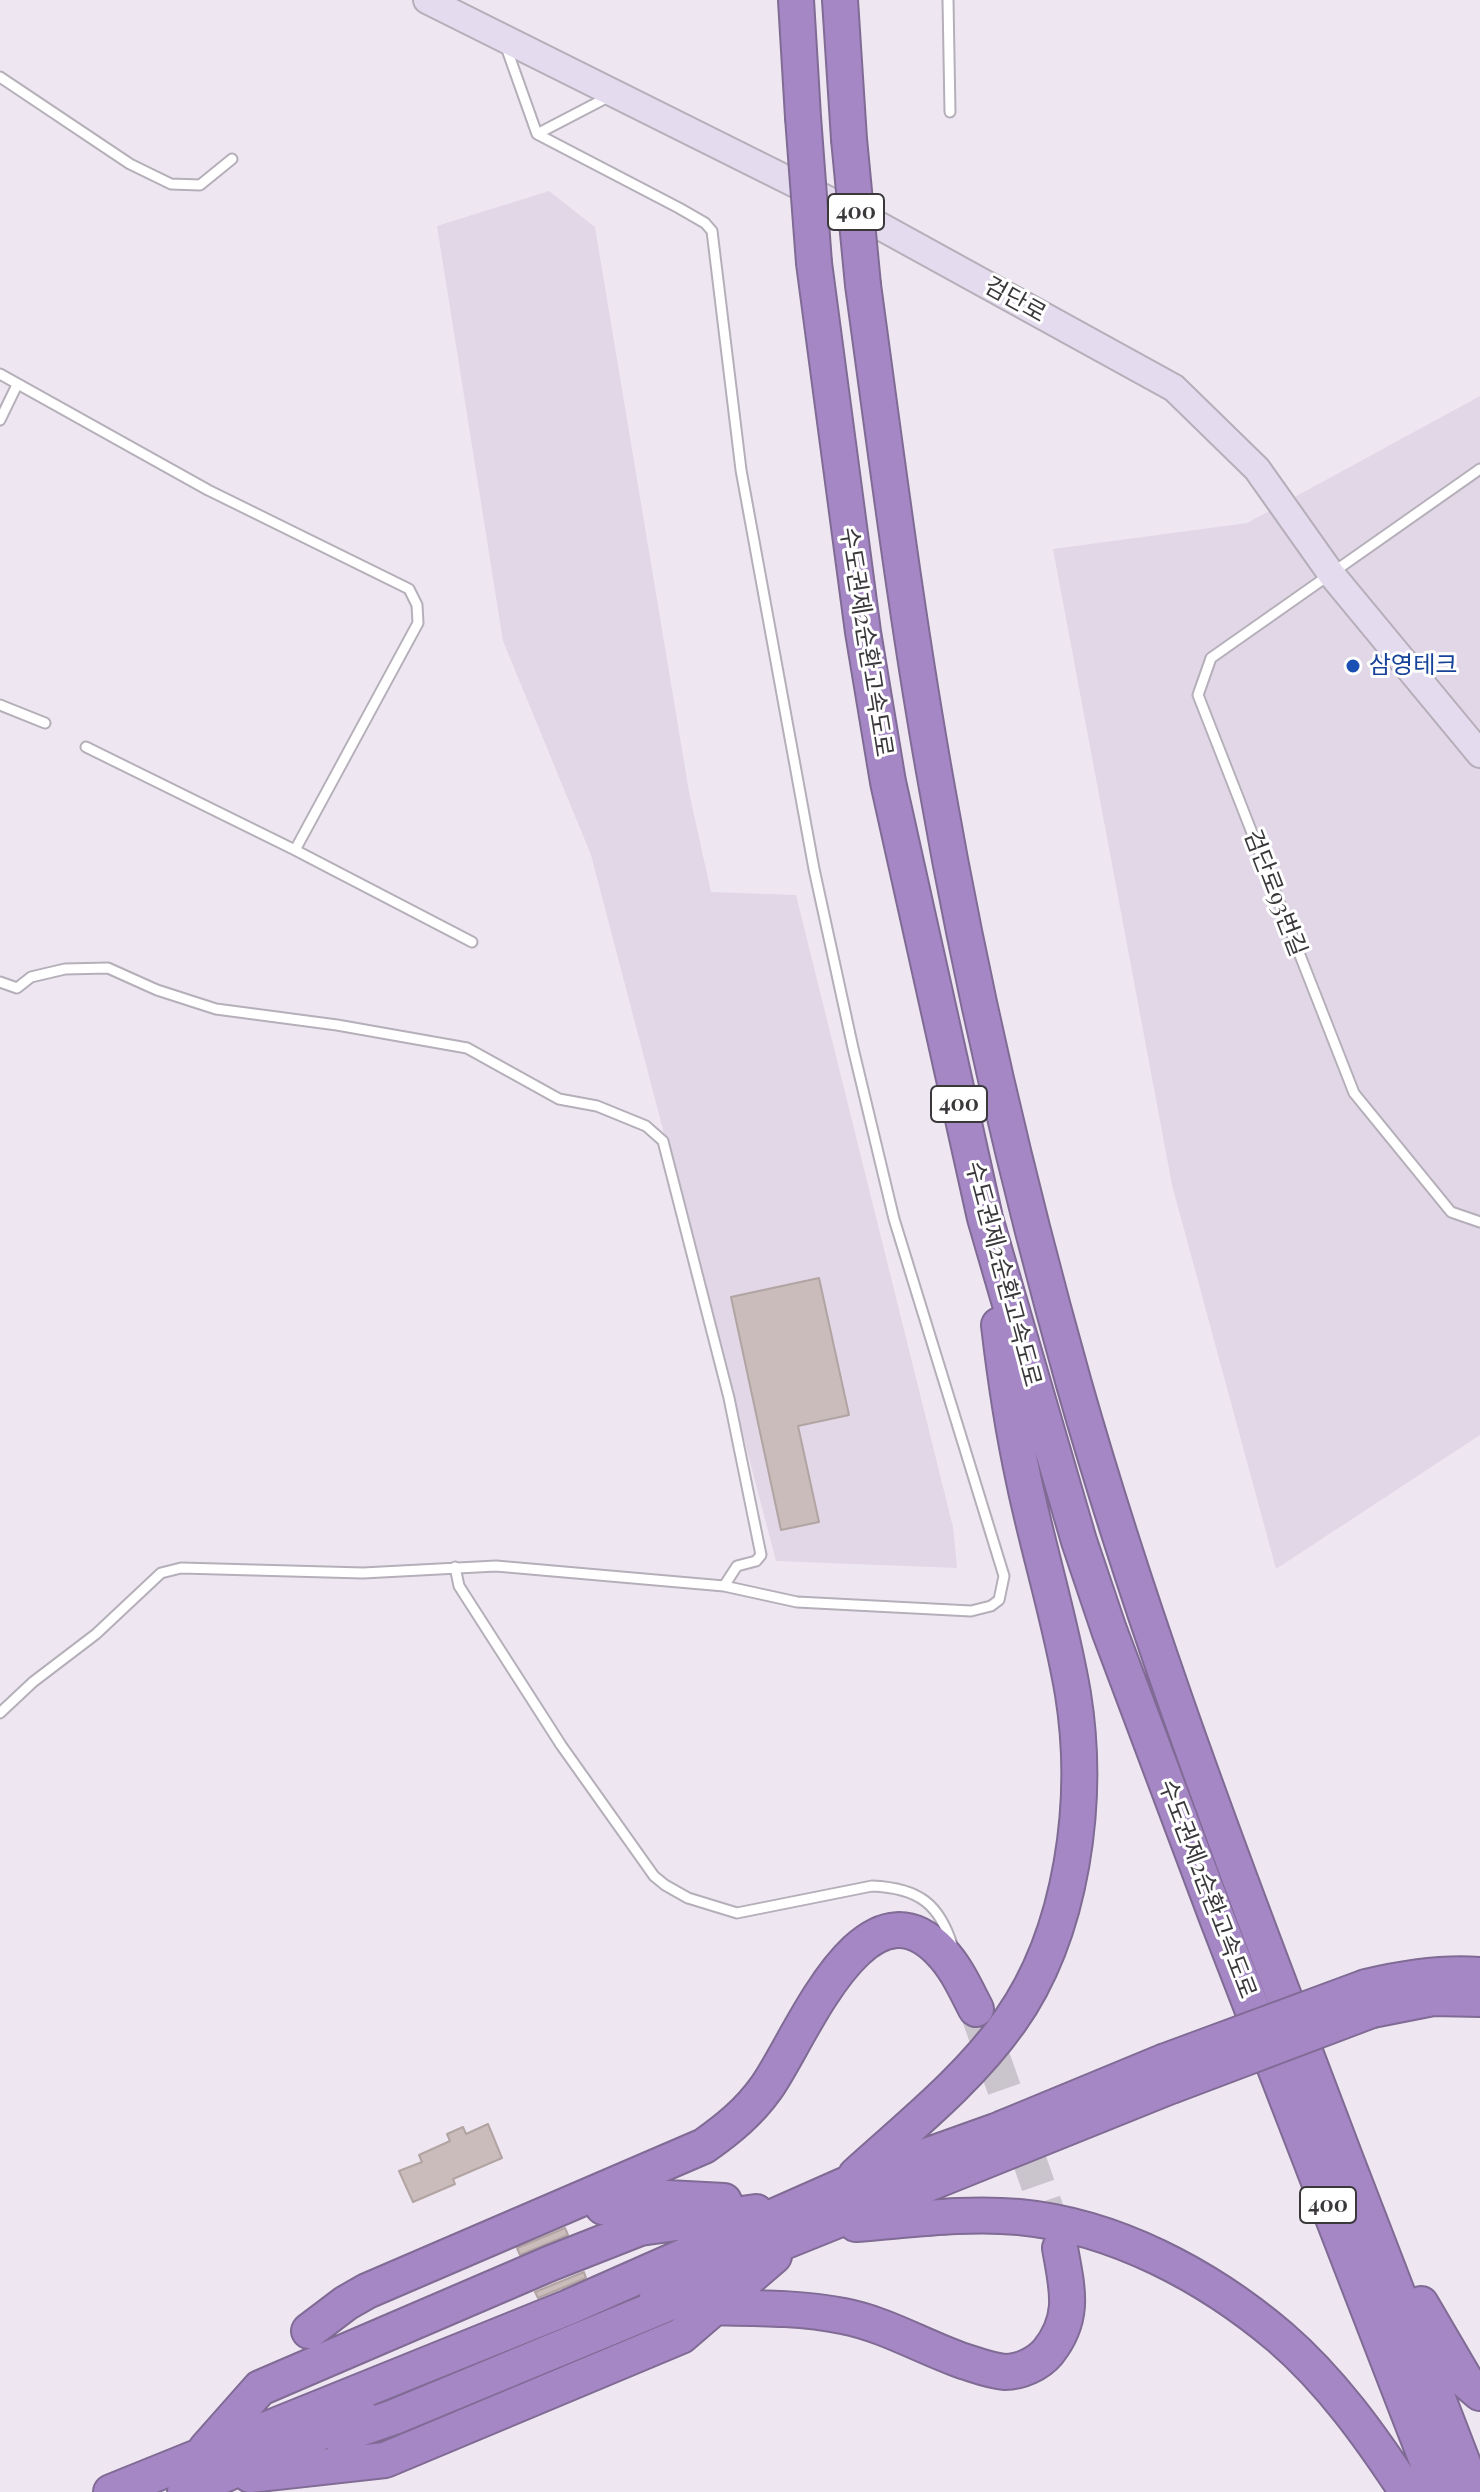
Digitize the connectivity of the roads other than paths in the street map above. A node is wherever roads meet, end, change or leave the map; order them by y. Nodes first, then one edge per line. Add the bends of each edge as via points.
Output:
1 (427, 0) edge
2 (796, 0) edge
3 (840, 0) edge
4 (948, 0) edge
5 (503, 38) junction
6 (0, 77) edge
7 (615, 94) junction
8 (950, 112) dead end
9 (537, 134) junction
10 (232, 159) dead end
11 (0, 374) edge
12 (17, 385) junction
13 (0, 420) edge
14 (1480, 469) edge
15 (1332, 575) junction
16 (0, 705) edge
17 (45, 723) dead end
18 (86, 747) dead end
19 (1480, 754) edge
20 (295, 850) junction
21 (472, 942) dead end
22 (0, 982) edge
23 (985, 1218) junction
24 (1480, 1222) edge
25 (455, 1567) junction
26 (724, 1586) junction
27 (0, 1713) edge
28 (1480, 1975) edge
29 (969, 1994) joint
30 (1369, 1998) junction
31 (1480, 1999) edge
32 (1167, 2074) junction
33 (1346, 2159) junction
34 (845, 2185) junction
35 (806, 2223) junction
36 (1060, 2248) tunnel mouth
37 (622, 2306) junction
38 (689, 2306) junction
39 (309, 2331) junction
40 (270, 2376) junction
41 (1480, 2393) edge
42 (209, 2467) junction
43 (111, 2492) edge
44 (185, 2492) edge
45 (1407, 2492) edge
46 (1439, 2492) edge
47 (1474, 2492) edge

1 - 5 main road, 검단로
2 - 23 highway, 수도권제2순환고속도로 / 400, bridge via 814,263 863,632 888,782
3 - 33 highway, 수도권제2순환고속도로 / 400, bridge via 863,285 896,528 937,788 979,1000 1076,1391 1200,1772
4 - 8 lane
5 - 7 main road, 검단로
5 - 9 lane
6 - 10 lane via 130,164 171,184 200,185
7 - 9 lane
7 - 15 main road, 검단로 via 878,225 1174,388 1257,469
9 - 26 lane via 679,208 712,231 741,470 814,869 894,1219 1004,1576 999,1600 971,1611 797,1602
11 - 12 lane
12 - 13 lane
12 - 20 lane via 208,490 409,589 418,623
14 - 15 lane, 검단로93번길
15 - 19 main road, 검단로
15 - 24 lane, 검단로93번길 via 1211,658 1198,695 1354,1093 1451,1212
16 - 17 lane
18 - 20 lane
20 - 21 lane
22 - 26 lane via 17,988 31,977 65,969 108,968 216,1009 467,1048 559,1099 597,1106 646,1126 663,1141 729,1398 761,1555 737,1566
23 - 34 highway via 1024,1481 1073,1697 1078,1778 1074,1851 1063,1906 1039,1973 1011,2020 970,2072
23 - 46 highway, 수도권제2순환고속도로 / 400 via 1109,1630
25 - 26 lane
25 - 27 lane via 363,1573 181,1568 161,1573
25 - 29 lane via 459,1586 561,1745 654,1876 712,1907 737,1913 872,1886 915,1894 932,1904 947,1926
28 - 30 highway via 1405,1977
29 - 39 highway via 941,1951 919,1936 899,1930 878,1933 848,1956 764,2090 734,2126 704,2146 367,2291
30 - 31 highway
30 - 32 highway, bridge
32 - 34 highway
32 - 35 highway
33 - 41 highway via 1446,2351
33 - 47 highway, 수도권제2순환고속도로 / 400
34 - 35 highway
35 - 37 highway
35 - 38 highway
35 - 38 highway
35 - 39 highway via 630,2196
35 - 40 highway via 640,2228
35 - 42 highway via 569,2307
35 - 45 highway via 1019,2217 1062,2224 1155,2255 1281,2338 1366,2432
36 - 38 highway via 1068,2317 1043,2358 1005,2372 844,2316
37 - 38 highway
37 - 42 highway via 392,2401
38 - 42 highway via 394,2417
38 - 42 highway via 681,2336 385,2460
39 - 40 highway
40 - 42 highway
42 - 43 highway
42 - 44 highway

